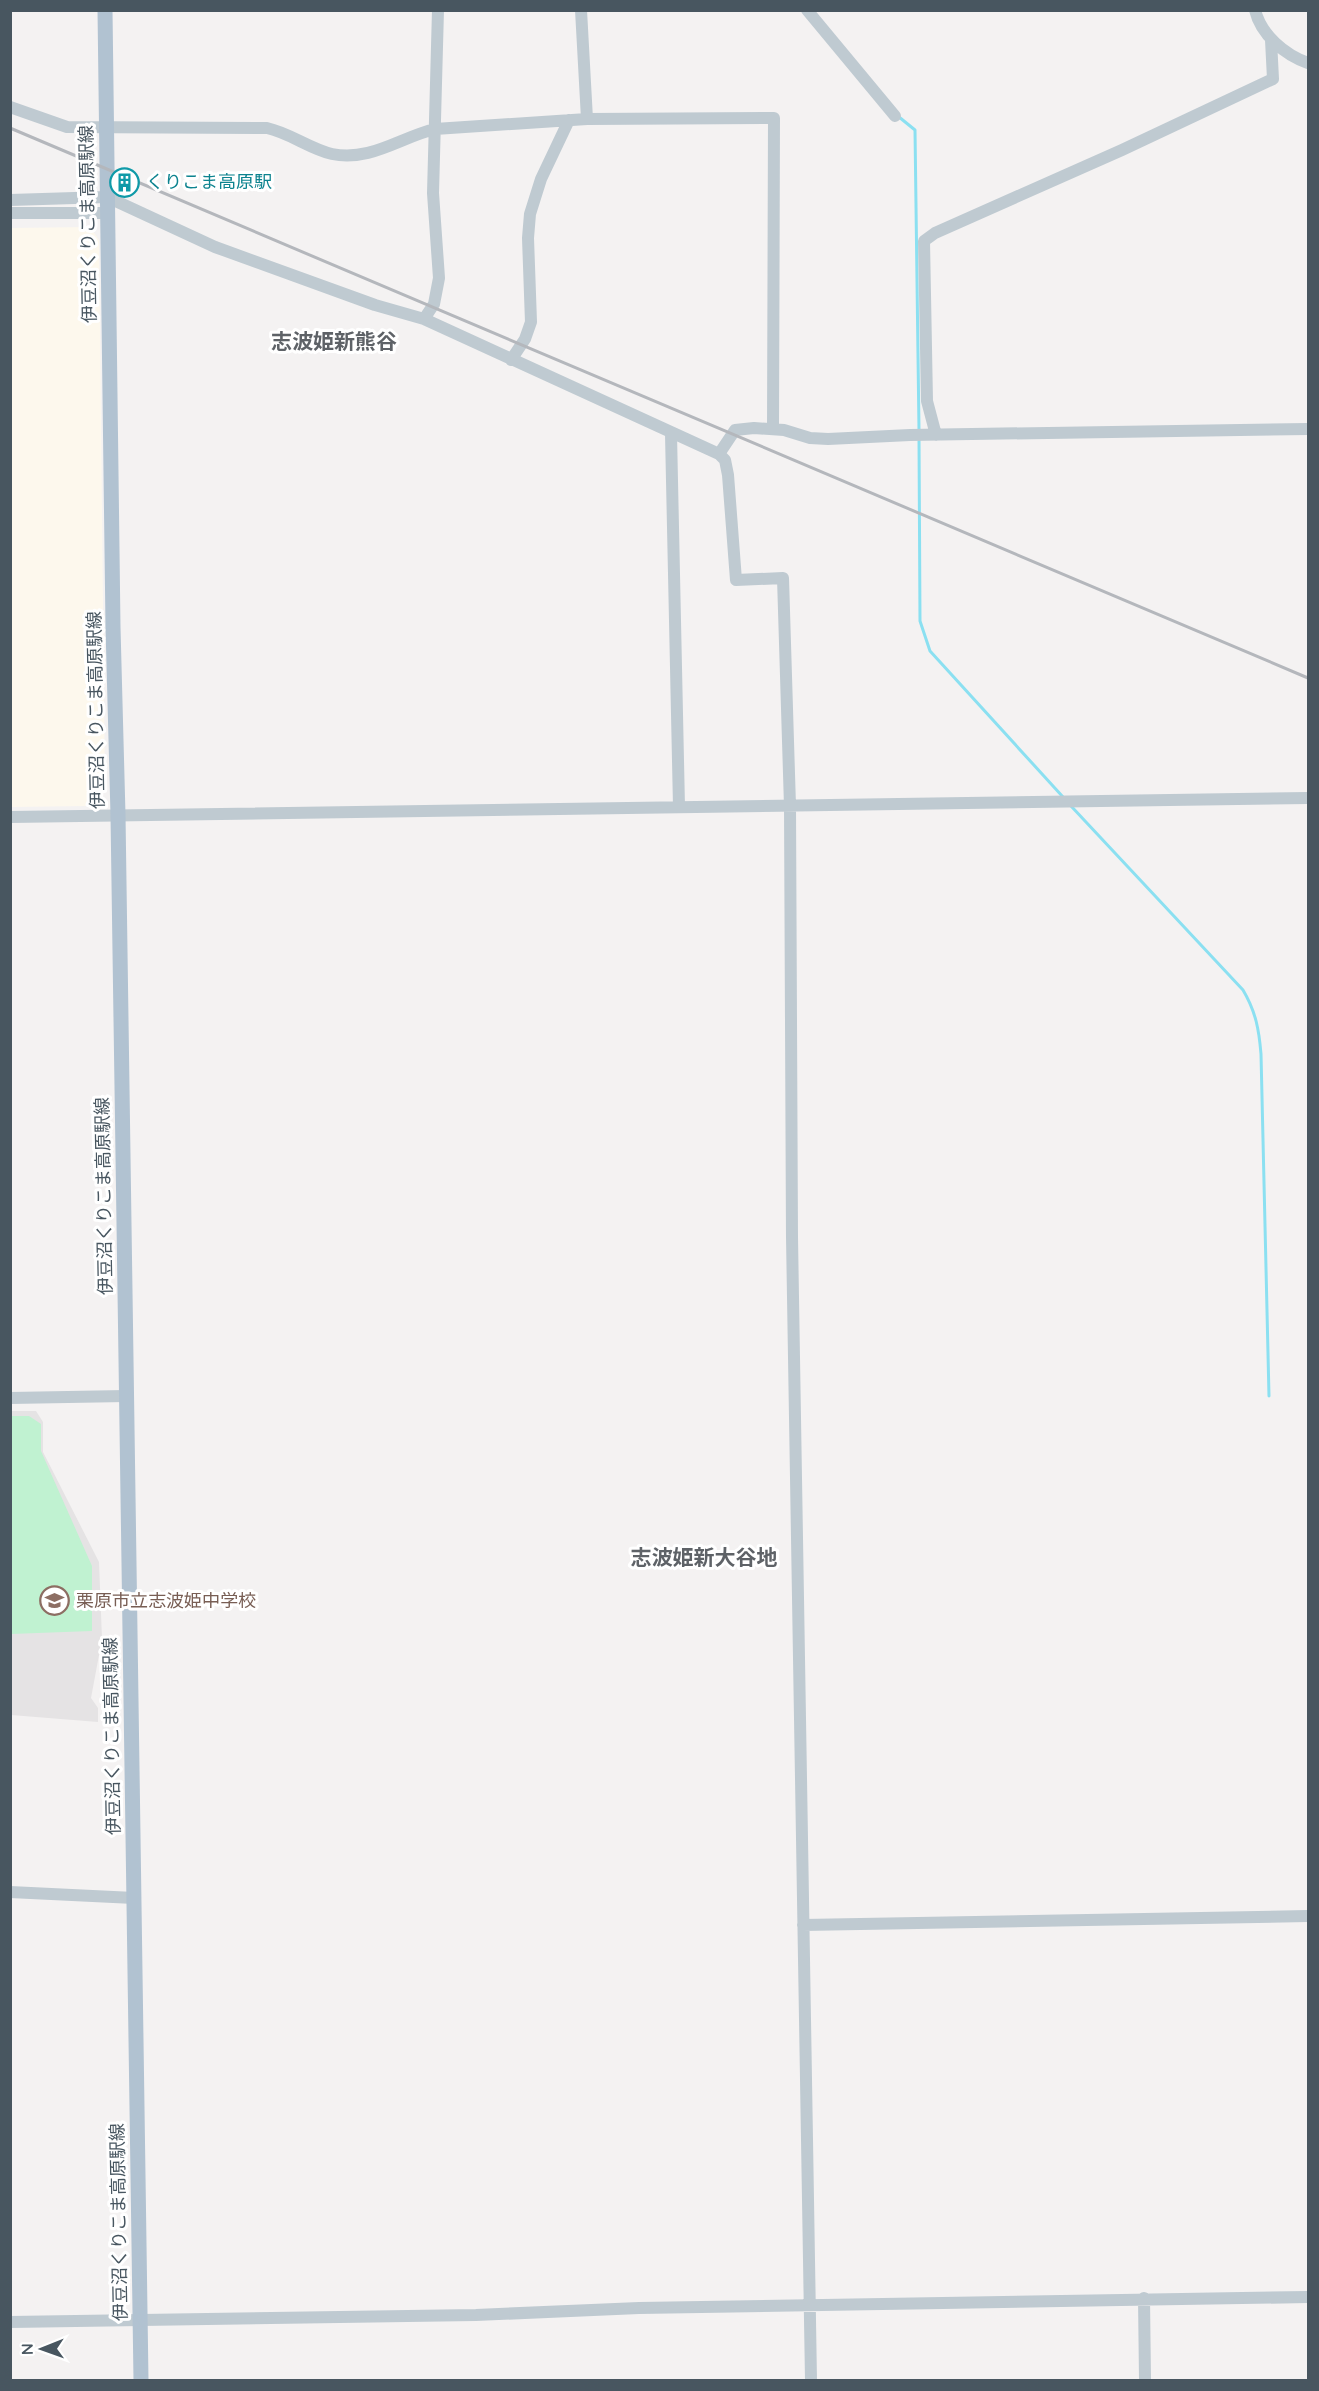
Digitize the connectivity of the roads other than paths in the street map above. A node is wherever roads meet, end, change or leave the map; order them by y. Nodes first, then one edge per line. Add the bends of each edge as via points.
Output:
1 (105, 10) edge
2 (438, 10) edge
3 (581, 10) edge
4 (807, 10) edge
5 (1255, 10) edge
6 (1271, 40) junction
7 (1308, 63) edge
8 (10, 107) edge
9 (895, 116) dead end
10 (587, 119) junction
11 (569, 120) junction
12 (107, 126) junction
13 (435, 129) junction
14 (107, 197) junction
15 (10, 201) edge
16 (15, 213) edge
17 (108, 213) junction
18 (424, 320) junction
19 (511, 360) junction
20 (773, 429) junction
21 (1308, 429) edge
22 (671, 434) junction
23 (931, 435) junction
24 (719, 454) junction
25 (1308, 798) edge
26 (790, 806) junction
27 (679, 807) junction
28 (118, 815) junction
29 (10, 817) edge
30 (126, 1396) junction
31 (10, 1398) edge
32 (10, 1892) edge
33 (134, 1898) junction
34 (1308, 1916) edge
35 (803, 1924) junction
36 (1308, 2297) edge
37 (1144, 2298) junction
38 (810, 2306) junction
39 (140, 2321) junction
40 (10, 2322) edge
41 (141, 2380) edge
42 (811, 2380) edge
43 (1145, 2380) edge

1 - 12 main road, 伊豆沼くりこま高原駅線
2 - 13 street
3 - 10 street
4 - 9 street
5 - 6 street
6 - 7 street
6 - 23 street via 1274,79 924,241
8 - 12 street via 67,127
10 - 11 street
10 - 20 street via 774,118
11 - 13 street
11 - 19 street via 541,179 530,214 531,322
12 - 13 street via 267,128 344,156 376,152
12 - 14 main road, 伊豆沼くりこま高原駅線
13 - 18 street via 433,193 439,278 434,304
14 - 15 street
14 - 17 main road, 伊豆沼くりこま高原駅線
14 - 18 street via 215,247
15 - 16 street
16 - 17 street
17 - 28 main road, 伊豆沼くりこま高原駅線
18 - 19 street
19 - 22 street
20 - 23 street via 828,439
20 - 24 street via 735,430
21 - 23 street
22 - 24 street
22 - 27 street
24 - 26 street via 725,460 728,475 736,580 783,578
25 - 26 street
26 - 27 street
26 - 35 street
27 - 28 street
28 - 29 street
28 - 30 main road, 伊豆沼くりこま高原駅線
30 - 31 street
30 - 33 main road, 伊豆沼くりこま高原駅線
32 - 33 street
33 - 39 main road, 伊豆沼くりこま高原駅線
34 - 35 street
35 - 38 street
36 - 37 street
37 - 38 street
37 - 43 street
38 - 39 street
38 - 42 street
39 - 40 street
39 - 41 main road, 伊豆沼くりこま高原駅線

